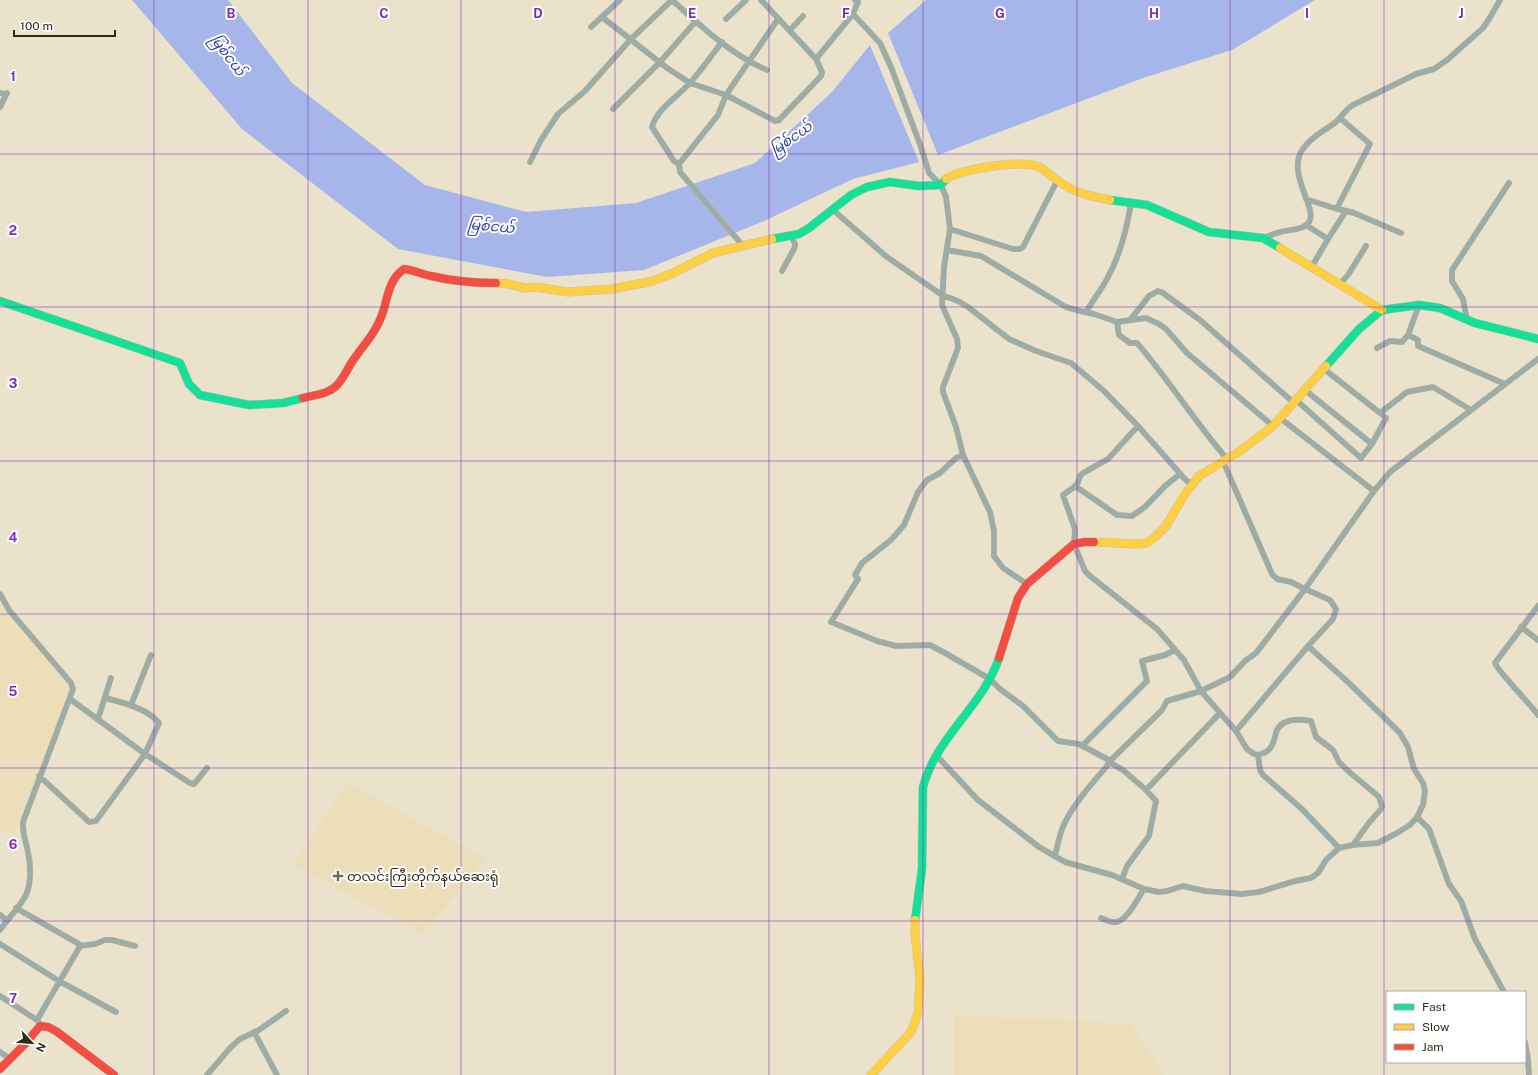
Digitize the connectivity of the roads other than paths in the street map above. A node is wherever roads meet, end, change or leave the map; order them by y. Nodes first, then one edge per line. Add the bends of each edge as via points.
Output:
1 (620, 0) edge
2 (672, 0) edge
3 (746, 0) edge
4 (761, 0) edge
5 (855, 0) edge
6 (1500, 0) edge
7 (853, 14) junction
8 (803, 16) dead end
9 (602, 17) junction
10 (726, 19) dead end
11 (778, 19) junction
12 (696, 21) junction
13 (591, 27) dead end
14 (790, 30) junction
15 (631, 40) junction
16 (722, 42) junction
17 (816, 59) junction
18 (660, 62) junction
19 (749, 62) junction
20 (767, 70) dead end
21 (690, 83) junction
22 (0, 93) edge
23 (726, 95) junction
24 (0, 107) edge
25 (613, 109) dead end
26 (1340, 118) junction
27 (530, 162) dead end
28 (679, 164) junction
29 (1057, 181) junction
30 (1509, 183) dead end
31 (941, 186) junction
32 (1306, 199) junction
33 (1131, 203) junction
34 (1337, 208) junction
35 (833, 210) junction
36 (1346, 211) junction
37 (1306, 226) junction
38 (950, 229) junction
39 (1401, 233) dead end
40 (791, 236) junction
41 (1263, 238) junction
42 (1328, 239) junction
43 (743, 246) junction
44 (1366, 246) dead end
45 (947, 250) junction
46 (1311, 268) junction
47 (782, 271) dead end
48 (1339, 285) junction
49 (942, 295) junction
50 (0, 301) edge
51 (1419, 305) junction
52 (1382, 310) junction
53 (1086, 312) junction
54 (1130, 320) junction
55 (1467, 320) junction
56 (1117, 322) junction
57 (1408, 335) junction
58 (1538, 339) edge
59 (1377, 348) dead end
60 (1538, 359) edge
61 (1324, 369) junction
62 (1505, 384) junction
63 (1305, 390) junction
64 (1295, 402) junction
65 (1471, 410) junction
66 (1380, 413) junction
67 (1280, 418) junction
68 (1138, 426) junction
69 (1273, 426) junction
70 (1372, 444) junction
71 (963, 455) junction
72 (1225, 460) junction
73 (1180, 474) junction
74 (1194, 483) junction
75 (1075, 486) junction
76 (1374, 491) junction
77 (1074, 544) junction
78 (1027, 584) junction
79 (1305, 589) junction
80 (0, 594) edge
81 (1538, 606) edge
82 (1521, 627) junction
83 (1538, 640) edge
84 (1308, 646) junction
85 (1175, 650) junction
86 (151, 655) dead end
87 (111, 678) dead end
88 (990, 679) junction
89 (1201, 691) junction
90 (105, 698) junction
91 (70, 699) junction
92 (131, 705) junction
93 (1220, 713) junction
94 (1538, 715) edge
95 (98, 719) junction
96 (1236, 731) junction
97 (1082, 746) junction
98 (145, 754) junction
99 (936, 755) junction
100 (1258, 755) junction
101 (1109, 762) junction
102 (207, 768) dead end
103 (40, 776) junction
104 (1146, 790) junction
105 (1417, 817) junction
106 (1353, 845) junction
107 (1340, 848) junction
108 (1055, 856) junction
109 (1122, 880) junction
110 (1144, 889) junction
111 (16, 908) junction
112 (0, 915) edge
113 (1101, 918) dead end
114 (7, 920) junction
115 (0, 930) edge
116 (0, 944) edge
117 (79, 946) junction
118 (135, 946) dead end
119 (59, 981) junction
120 (1503, 991) edge
121 (0, 996) edge
122 (286, 1011) dead end
123 (116, 1012) dead end
124 (38, 1023) junction
125 (254, 1032) junction
126 (1526, 1048) edge
127 (0, 1052) edge
128 (10, 1059) junction
129 (0, 1069) edge
130 (114, 1075) edge
131 (206, 1075) edge
132 (277, 1075) edge
133 (871, 1075) edge
134 (1529, 1075) edge

1 - 9 street
2 - 12 street
2 - 15 street
3 - 10 street
4 - 11 street
5 - 7 street via 858,2
6 - 26 street via 1483,28 1434,69 1416,74 1353,105 1346,109
7 - 17 street
7 - 31 street via 880,43 929,173
8 - 14 street
9 - 13 street
9 - 15 street
11 - 14 street
11 - 19 street
12 - 16 street
12 - 18 street
14 - 17 street
15 - 18 street
15 - 27 street via 585,90 558,114
16 - 19 street
16 - 21 street
17 - 23 street via 822,72 820,76 777,121
18 - 21 street
18 - 25 street
19 - 20 street
19 - 23 street
21 - 23 street
21 - 28 street via 658,115 652,126 674,161
22 - 24 street via 7,93
23 - 28 street via 718,115
26 - 32 street via 1318,134 1301,153 1298,177
26 - 34 street via 1370,144
28 - 43 street via 680,172
29 - 31 street via 1038,167 1011,164 957,174 948,178
29 - 33 street via 1091,196
29 - 38 street via 1020,249 1013,250
30 - 55 street via 1452,270 1452,281 1463,299
31 - 35 street via 890,182 867,187 851,195
31 - 38 street via 946,197
32 - 34 street
32 - 37 street via 1310,210
33 - 41 street via 1147,205 1209,232
33 - 53 street via 1116,260 1108,278
34 - 36 street
35 - 40 street via 809,228
35 - 49 street via 887,257
36 - 39 street
36 - 42 street
37 - 41 street
37 - 42 street
38 - 45 street
40 - 43 street
40 - 47 street via 795,247
41 - 46 street
42 - 46 street
43 - 50 street via 713,253 646,284 589,292 460,282 404,269 397,274 390,286 375,332 337,385 326,392 284,403 249,406 200,395 189,384 180,363
44 - 48 street
45 - 49 street
45 - 53 street via 981,256 1066,307
46 - 48 street
48 - 52 street
49 - 68 street via 958,300 1009,339 1071,363 1104,391
49 - 71 street via 942,305 957,338 958,348 944,392
51 - 52 street
51 - 55 street via 1440,308
51 - 57 street
52 - 61 street via 1359,329
53 - 56 street
54 - 56 street
54 - 64 street via 1149,296 1158,291 1163,293 1200,320
54 - 69 street via 1154,320 1166,329 1187,353
55 - 58 street
56 - 72 street via 1119,335 1130,343 1137,343 1190,410
57 - 59 street via 1402,342 1390,341
57 - 62 street via 1418,340 1418,346
60 - 62 street
61 - 63 street
61 - 66 street
62 - 65 street
63 - 64 street
63 - 70 street
64 - 67 street
64 - 70 street via 1361,458
65 - 66 street via 1433,387 1407,392
65 - 76 street via 1390,472
66 - 70 street via 1386,418
67 - 69 street
67 - 76 street
68 - 73 street
68 - 75 street via 1108,459 1080,476
69 - 72 street
71 - 78 street via 990,512 994,531 994,556 1003,568
71 - 88 street via 927,480 918,492 904,525 891,540 862,563 855,575 858,579 831,622 896,646 930,645
72 - 74 street via 1203,473
72 - 79 street via 1272,574 1277,579
73 - 74 street via 1188,482
73 - 75 street via 1132,516 1117,515
74 - 77 street via 1166,526 1147,543
75 - 77 street via 1063,495 1075,529
76 - 79 street
77 - 78 street
77 - 85 street via 1085,571 1150,622
78 - 88 street via 1018,598
79 - 84 street via 1330,600 1336,609 1333,619
79 - 89 street via 1256,653 1234,674
80 - 91 street via 9,610 71,683 73,689
81 - 82 street
82 - 83 street
82 - 94 street via 1495,666
84 - 96 street
84 - 105 street via 1400,733 1425,791 1423,805
85 - 89 street via 1184,660
85 - 97 street via 1142,661 1147,681
86 - 92 street
87 - 90 street
88 - 97 street via 1023,706 1058,741
88 - 99 street
89 - 93 street
89 - 101 street via 1167,701 1162,710
90 - 92 street
90 - 95 street
91 - 95 street
91 - 103 street
92 - 98 street via 155,718 159,723
93 - 96 street
93 - 104 street
95 - 98 street
96 - 100 street via 1247,749
97 - 101 street via 1108,759
98 - 102 street via 192,784
98 - 103 street via 96,821 92,822
99 - 108 street via 978,800 1039,847
99 - 133 street via 929,765 923,787 922,869 915,915 920,978 918,1013 911,1032
100 - 106 street via 1272,746 1279,727 1285,723 1296,720 1311,721 1316,737 1333,750 1339,762 1381,801 1381,809
100 - 107 street via 1258,764 1263,775 1302,808
101 - 104 street via 1123,770
101 - 108 street via 1066,821
103 - 111 street via 23,826 30,872 28,890 24,900
104 - 109 street via 1156,801 1149,836 1128,866
105 - 106 street via 1410,825 1378,843
105 - 120 street via 1430,829 1449,884 1461,901 1472,932
106 - 107 street
107 - 110 street via 1326,860 1318,873 1310,878 1259,892 1232,894 1183,886 1159,892
108 - 109 street via 1065,862
109 - 110 street
110 - 113 street via 1124,919 1112,922
111 - 114 street
111 - 117 street via 77,942
112 - 114 street
114 - 115 street
116 - 119 street
117 - 118 street via 104,940
117 - 119 street
119 - 123 street
119 - 124 street
121 - 124 street
122 - 125 street
124 - 128 street
124 - 130 street via 56,1031
125 - 131 street via 231,1047
125 - 132 street
126 - 134 street
127 - 128 street
128 - 129 street

